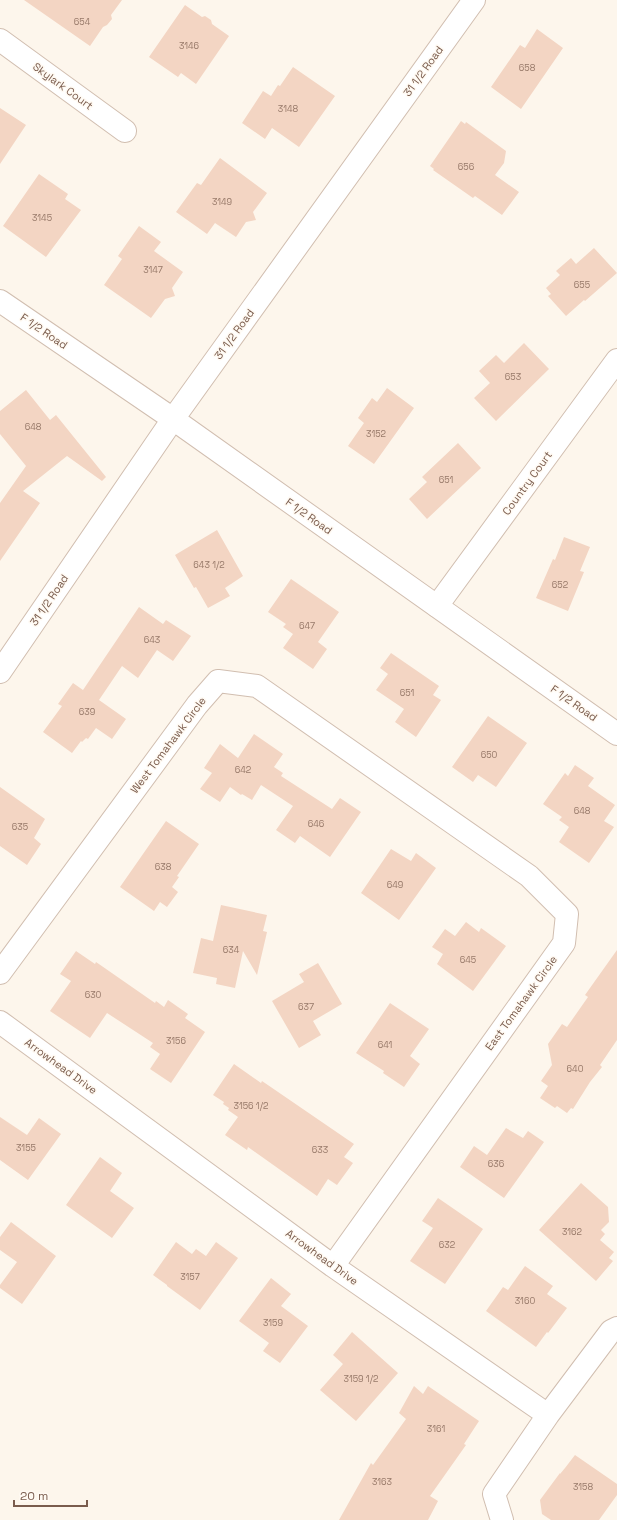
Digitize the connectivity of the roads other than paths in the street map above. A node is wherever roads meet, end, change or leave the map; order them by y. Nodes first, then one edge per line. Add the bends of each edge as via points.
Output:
1 (474, 0) edge
2 (0, 40) edge
3 (125, 131) dead end
4 (0, 301) edge
5 (617, 360) edge
6 (173, 419) junction
7 (437, 606) junction
8 (0, 672) edge
9 (617, 734) edge
10 (392, 780) joint
11 (0, 973) edge
12 (0, 1022) edge
13 (333, 1266) junction
14 (617, 1328) edge
15 (548, 1415) junction
16 (502, 1520) edge

1 - 6 street, 31 1/2 Road
2 - 3 street, Skylark Court
4 - 6 street, F 1/2 Road
5 - 7 street, Country Court
6 - 7 street, F 1/2 Road
6 - 8 street, 31 1/2 Road
7 - 9 street, F 1/2 Road
10 - 11 street, West Tomahawk Circle via 257,686 218,681 197,704
10 - 13 street, East Tomahawk Circle via 529,876 566,914 564,943
12 - 13 street, Arrowhead Drive
13 - 15 street, Arrowhead Drive
14 - 15 street via 611,1330
15 - 16 street via 494,1494

